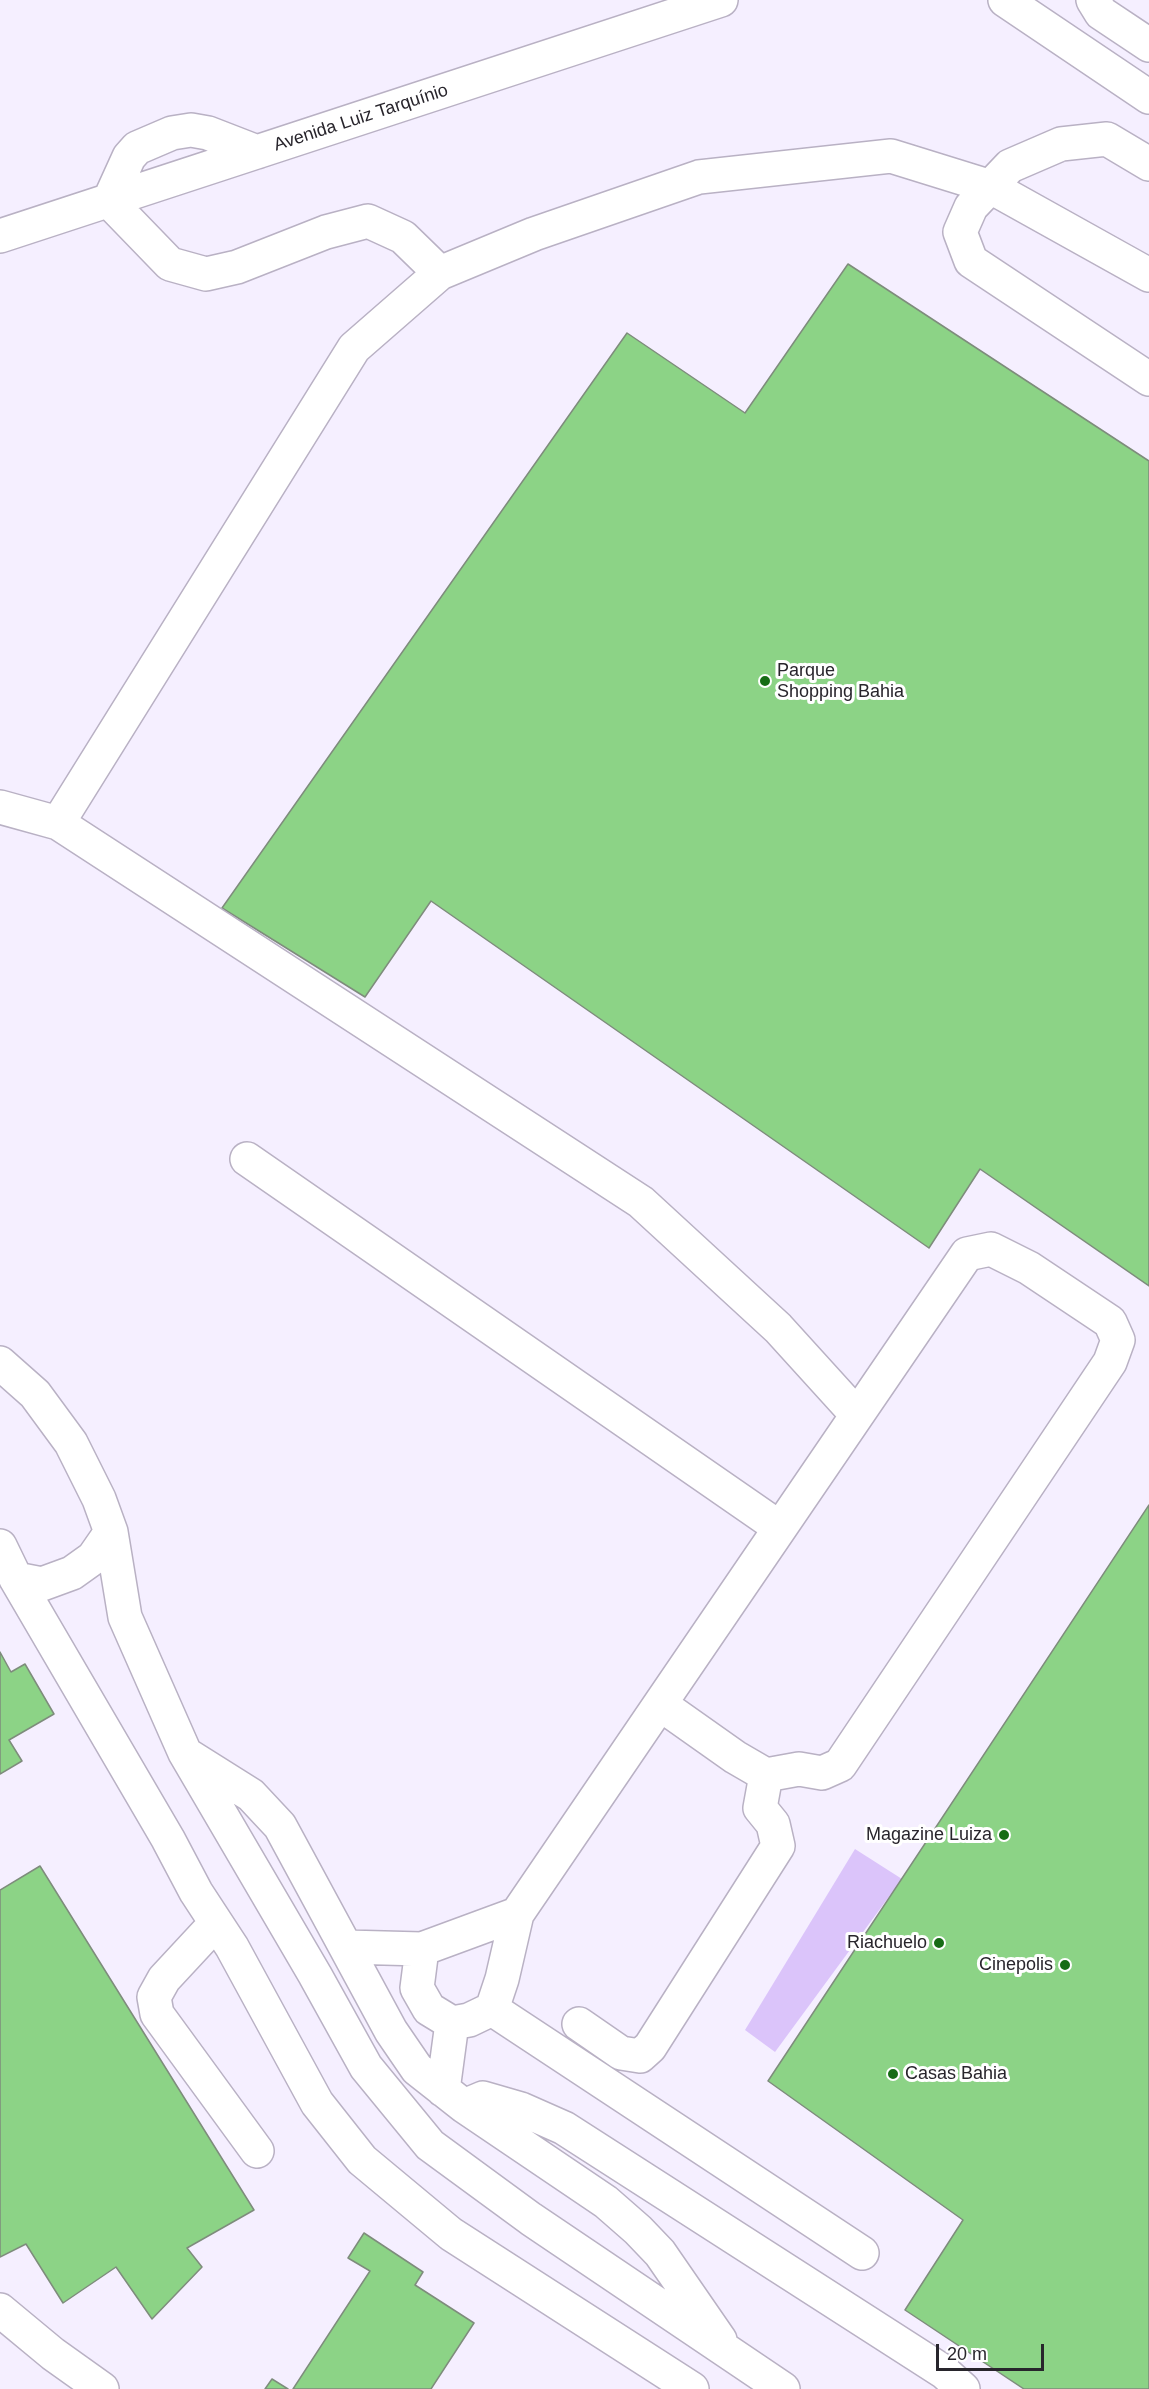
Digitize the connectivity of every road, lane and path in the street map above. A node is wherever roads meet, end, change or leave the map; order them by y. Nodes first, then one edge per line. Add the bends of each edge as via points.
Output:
1 (721, 0) edge
2 (1005, 0) edge
3 (1093, 0) edge
4 (1149, 45) edge
5 (1149, 97) edge
6 (257, 152) junction
7 (1149, 164) edge
8 (991, 187) junction
9 (109, 201) junction
10 (0, 236) edge
11 (440, 273) junction
12 (1149, 275) edge
13 (1149, 379) edge
14 (0, 807) edge
15 (58, 823) junction
16 (247, 1159) dead end
17 (0, 1364) edge
18 (0, 1391) edge
19 (35, 1394) junction
20 (857, 1415) junction
21 (780, 1528) junction
22 (111, 1532) junction
23 (0, 1545) edge
24 (16, 1579) junction
25 (660, 1704) junction
26 (185, 1754) junction
27 (766, 1775) junction
28 (517, 1914) junction
29 (216, 1923) junction
30 (346, 1947) junction
31 (422, 1949) junction
32 (492, 2008) junction
33 (452, 2023) junction
34 (579, 2024) dead end
35 (453, 2098) junction
36 (257, 2151) dead end
37 (862, 2253) dead end
38 (0, 2310) edge
39 (729, 2354) junction
40 (102, 2389) edge
41 (692, 2389) edge
42 (783, 2389) edge
43 (963, 2389) edge

1 - 6 street, Avenida Luiz Tarquínio
2 - 5 street
3 - 4 street via 1101,13
6 - 9 street, Avenida Luiz Tarquínio
6 - 9 street via 208,133 172,133 137,148
7 - 8 street via 1107,139 1061,144 1010,166
8 - 11 street via 891,156 699,177 534,234
8 - 12 street
8 - 13 street via 971,207 960,232 971,261
9 - 10 street, Avenida Luiz Tarquínio
9 - 11 street via 170,264 206,274 237,267 368,220 403,237
11 - 15 street via 354,348
14 - 15 street
15 - 20 street via 641,1202 778,1328
16 - 21 street
17 - 19 street
18 - 19 street
19 - 22 street via 71,1443
20 - 21 street
20 - 27 street via 967,1254 991,1249 1029,1268 1110,1322 1118,1341 1110,1362 840,1766 822,1773 799,1769
21 - 25 street
22 - 24 street via 93,1558 72,1573 42,1584
22 - 26 street via 126,1617
23 - 24 street
24 - 29 street
25 - 27 street
25 - 28 street
26 - 30 street via 251,1795 280,1826
26 - 39 street via 366,2067 430,2145
27 - 34 street via 760,1808 773,1824 778,1846 650,2047 640,2056 621,2053
28 - 31 street
28 - 32 street
29 - 36 street via 164,1979 154,1997 157,2014
29 - 41 street via 317,2103 362,2160 451,2234
30 - 31 street
30 - 35 street via 417,2068
31 - 33 street via 417,1988 429,2009
32 - 33 street via 469,2020
32 - 37 street
33 - 35 street
35 - 39 street via 606,2202 638,2230 660,2253
35 - 43 street via 483,2098 564,2128 944,2372
38 - 40 street
39 - 42 street

